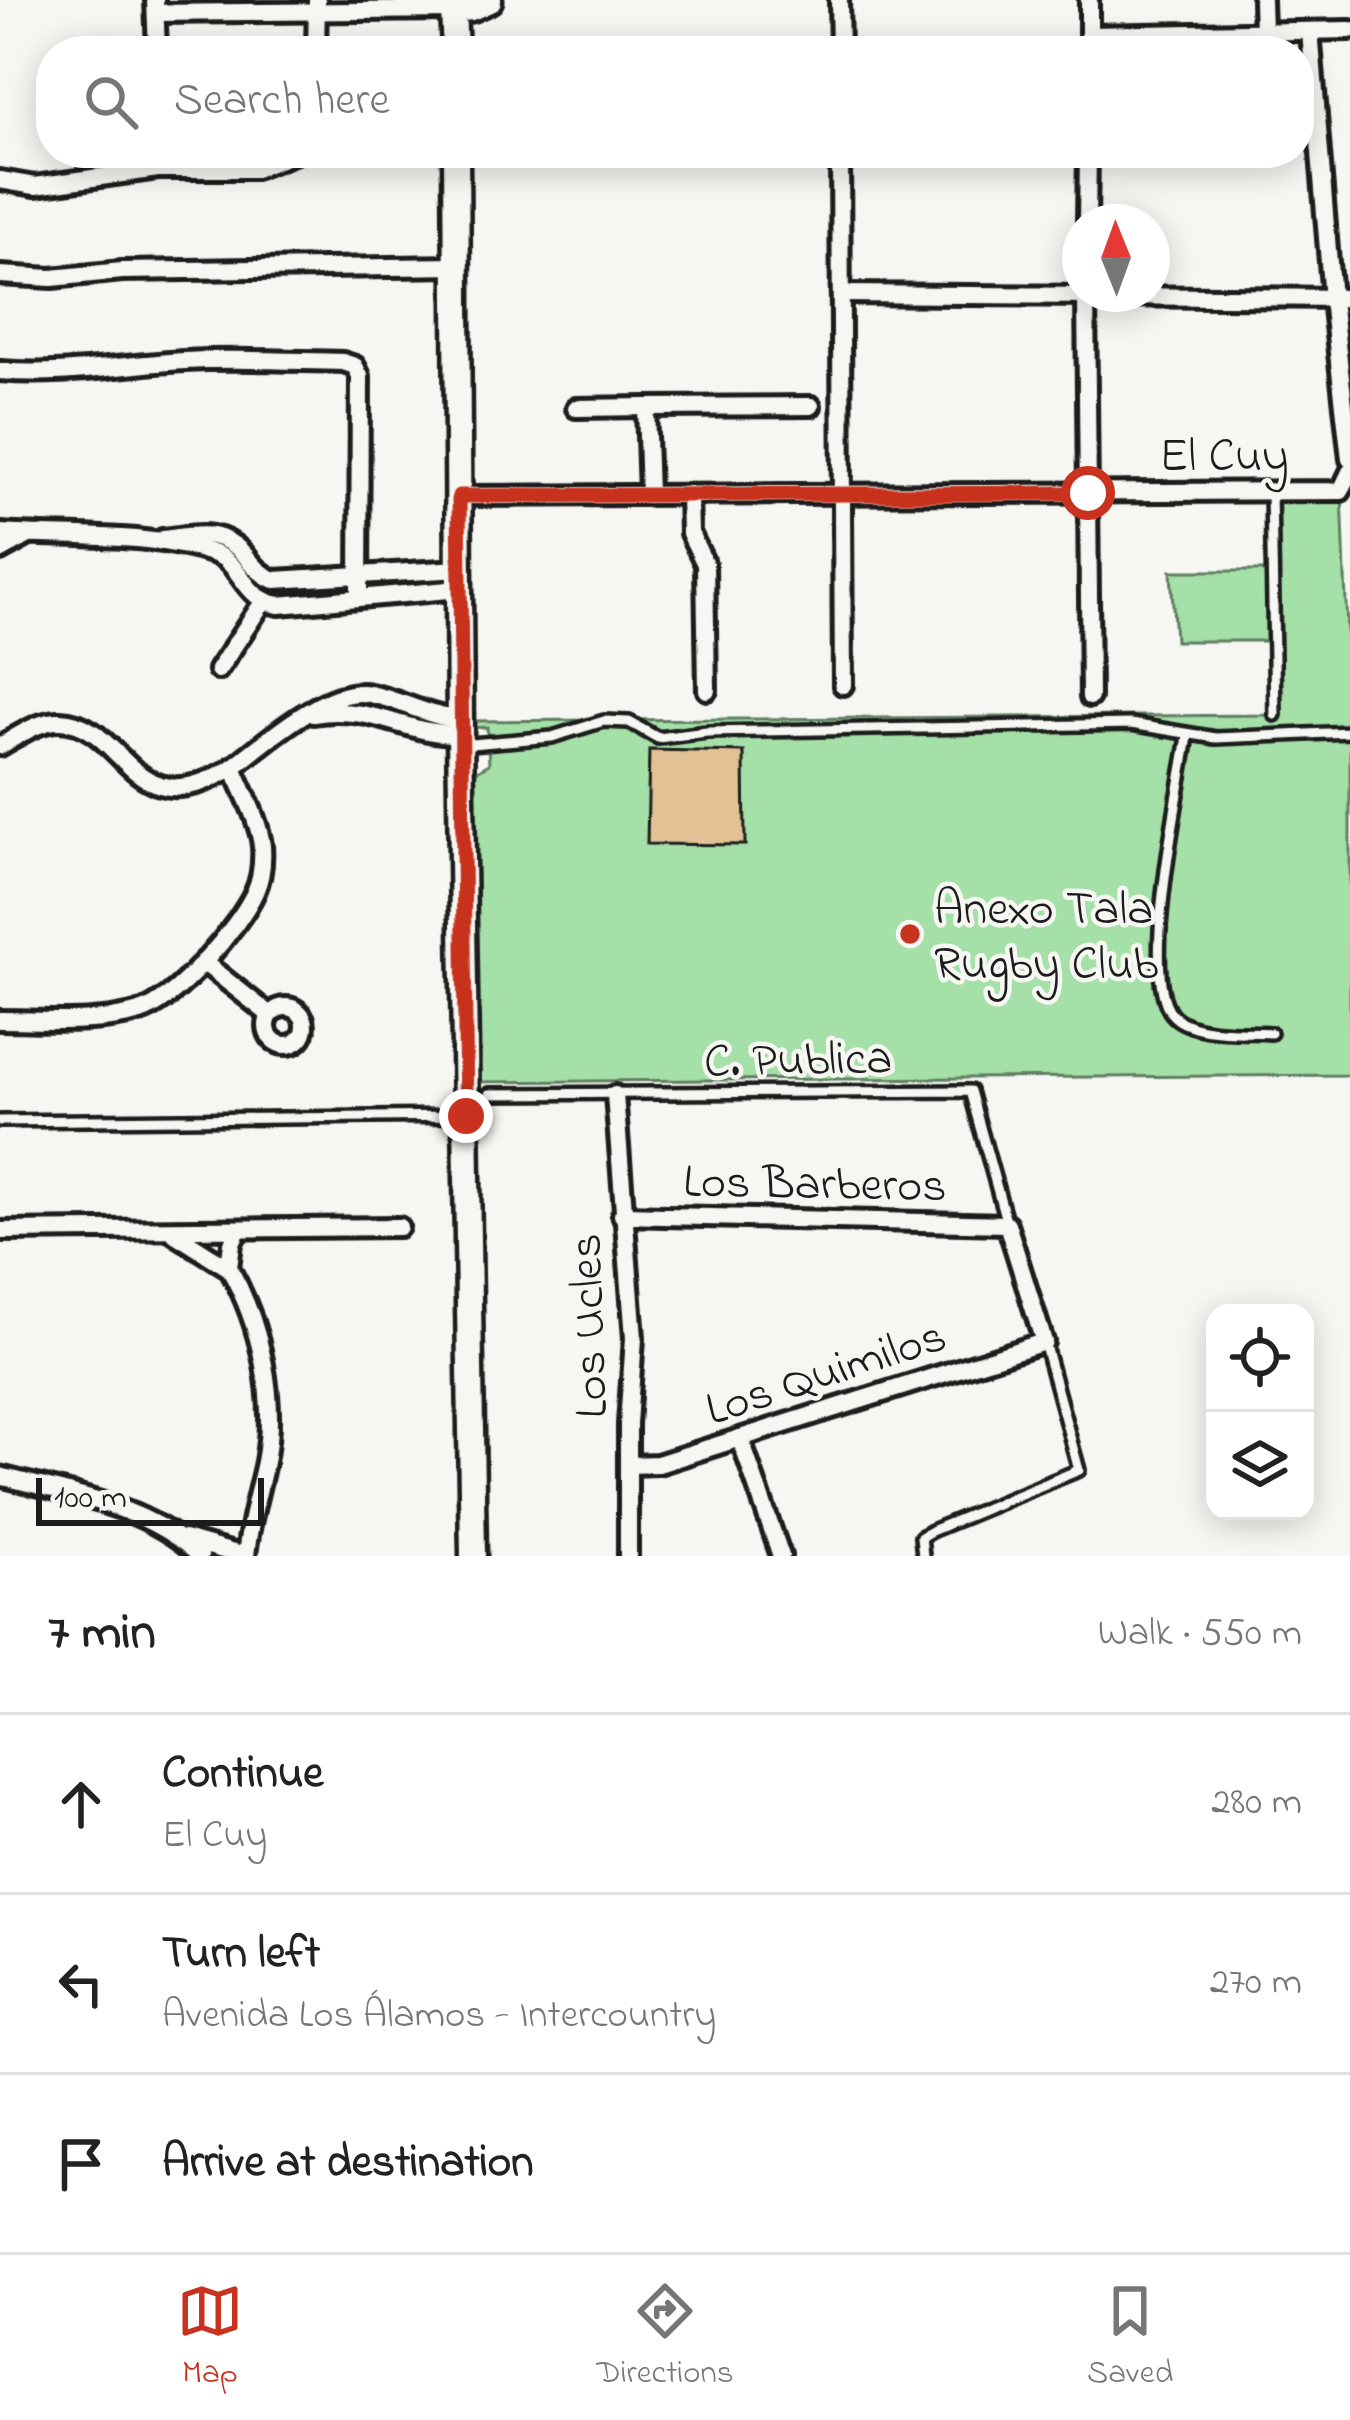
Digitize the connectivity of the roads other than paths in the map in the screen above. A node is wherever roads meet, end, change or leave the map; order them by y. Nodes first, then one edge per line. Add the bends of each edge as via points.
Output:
1 (489, 0) edge
2 (839, 0) edge
3 (1089, 0) edge
4 (1262, 0) edge
5 (453, 5) edge
6 (156, 6) edge
7 (316, 6) edge
8 (1350, 30) edge
9 (1310, 31) junction
10 (1263, 32) junction
11 (157, 36) edge
12 (454, 36) edge
13 (840, 36) edge
14 (1089, 36) edge
15 (1200, 36) edge
16 (1311, 36) edge
17 (1314, 65) edge
18 (124, 168) edge
19 (457, 168) edge
20 (840, 168) edge
21 (1088, 168) edge
22 (0, 180) edge
23 (1087, 204) edge
24 (457, 266) junction
25 (0, 275) edge
26 (841, 294) junction
27 (1062, 294) edge
28 (1170, 295) edge
29 (1341, 298) edge
30 (1086, 312) edge
31 (0, 371) edge
32 (646, 406) junction
33 (811, 406) dead end
34 (576, 408) dead end
35 (1350, 459) edge
36 (1350, 472) edge
37 (1271, 492) junction
38 (1088, 493) junction
39 (649, 494) junction
40 (689, 494) junction
41 (842, 494) junction
42 (459, 496) junction
43 (0, 533) edge
44 (29, 535) junction
45 (144, 542) junction
46 (0, 551) edge
47 (358, 574) junction
48 (460, 579) junction
49 (359, 596) junction
50 (263, 602) junction
51 (218, 670) dead end
52 (843, 685) dead end
53 (706, 690) dead end
54 (1090, 698) dead end
55 (1275, 715) dead end
56 (1350, 732) edge
57 (460, 733) junction
58 (1188, 736) junction
59 (0, 746) edge
60 (232, 767) junction
61 (203, 962) junction
62 (270, 1016) dead end
63 (0, 1020) edge
64 (1271, 1034) dead end
65 (489, 1094) dead end
66 (615, 1095) junction
67 (466, 1116) junction
68 (0, 1121) edge
69 (622, 1215) junction
70 (1007, 1224) junction
71 (398, 1227) dead end
72 (238, 1230) junction
73 (0, 1231) edge
74 (168, 1231) junction
75 (229, 1268) junction
76 (1043, 1342) junction
77 (740, 1438) junction
78 (630, 1465) junction
79 (0, 1476) edge
80 (177, 1537) junction
81 (238, 1555) edge
82 (200, 1556) edge
83 (473, 1556) edge
84 (628, 1556) edge
85 (781, 1556) edge
86 (922, 1556) edge

1 - 5 main road
2 - 13 street
3 - 14 street
4 - 10 street
5 - 7 street
5 - 12 main road
6 - 7 street
6 - 11 street
8 - 9 street
9 - 10 street
9 - 16 street
10 - 15 street
17 - 29 street
18 - 22 street via 35,186
19 - 24 main road
20 - 26 street
21 - 23 street
24 - 25 street
24 - 42 main road
26 - 27 street
26 - 41 street
28 - 29 street
29 - 35 street
30 - 38 street
31 - 47 street via 201,360 350,363 359,376
32 - 33 street
32 - 34 street
32 - 39 street
36 - 37 street, El Cuy via 1341,491
37 - 38 street, El Cuy
37 - 55 lane
38 - 41 street, El Cuy
38 - 54 street
39 - 40 street, El Cuy
39 - 42 street, El Cuy
40 - 41 street, El Cuy
40 - 53 street via 690,533 705,564
41 - 52 street
42 - 48 main road
43 - 44 street
44 - 45 street
44 - 46 street
45 - 47 street via 211,534 275,580
45 - 50 street via 223,557
47 - 48 street
47 - 49 street
48 - 49 street
48 - 57 main road
49 - 50 street
50 - 51 street
56 - 58 lane
57 - 58 lane via 552,737 616,720 658,738 1131,724
57 - 60 street via 436,716 358,692 306,715
57 - 67 main road
58 - 64 lane via 1161,916 1161,993 1173,1017 1196,1026
59 - 60 street via 58,721 84,727 151,781 192,787
60 - 61 street via 260,833 259,881
61 - 62 street
61 - 63 street via 171,997 140,1012
65 - 66 lane, C. Publica
66 - 69 street, Los Ucles
66 - 70 lane, C. Publica via 970,1091
67 - 68 lane
67 - 83 main road
69 - 70 street, Los Barberos
69 - 78 street, Los Ucles via 634,1338
70 - 76 street
71 - 72 street
72 - 74 street
72 - 75 street
73 - 74 street
74 - 75 street
75 - 81 street via 266,1378 265,1460
76 - 77 street, Los Quimilos
76 - 86 lane via 1078,1470 931,1531 921,1538
77 - 78 street, Los Quimilos via 658,1465
77 - 85 street
78 - 84 street, Los Ucles
79 - 80 street via 111,1504
80 - 81 street
80 - 82 street

